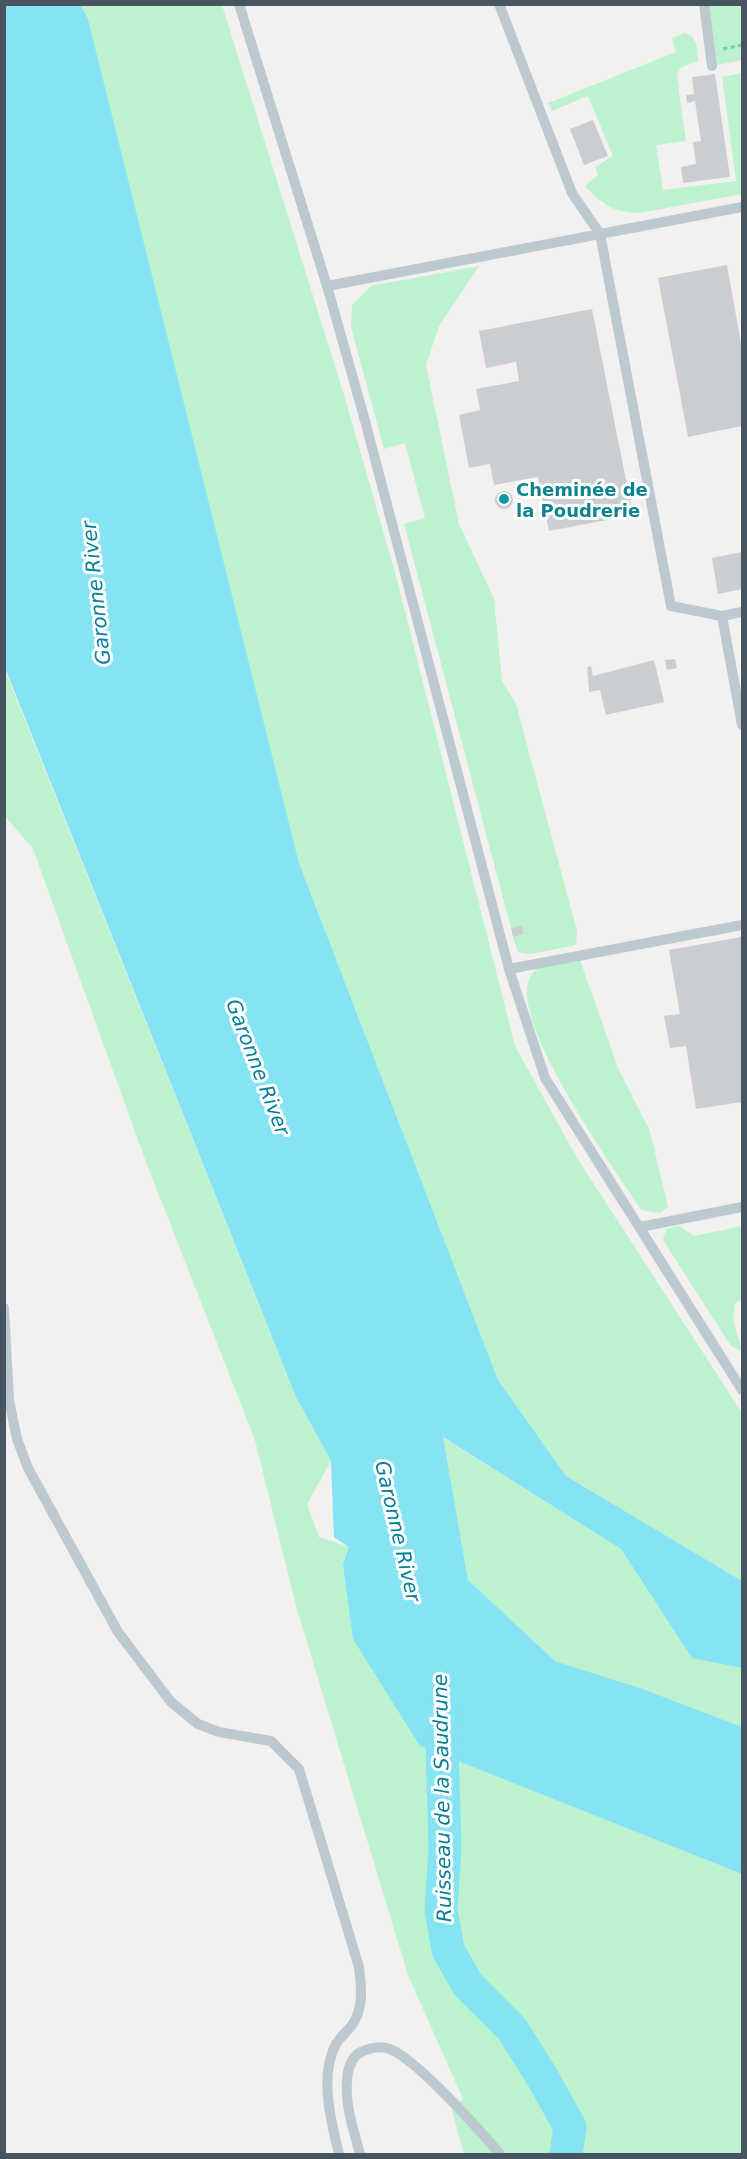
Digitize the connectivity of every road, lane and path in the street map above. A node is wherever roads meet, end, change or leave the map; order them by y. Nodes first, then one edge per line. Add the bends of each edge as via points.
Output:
1 (239, 4) edge
2 (499, 4) edge
3 (704, 4) edge
4 (742, 45) edge
5 (710, 51) junction
6 (712, 66) dead end
7 (742, 207) edge
8 (600, 234) junction
9 (327, 286) junction
10 (742, 612) edge
11 (722, 616) junction
12 (742, 725) edge
13 (742, 925) edge
14 (509, 969) junction
15 (742, 1208) edge
16 (640, 1227) junction
17 (4, 1308) edge
18 (742, 1390) edge
19 (339, 2154) edge
20 (360, 2154) edge
21 (500, 2154) edge

1 - 9 lane
2 - 8 lane via 572,193
3 - 5 lane
4 - 5 path
5 - 6 lane
7 - 8 lane
8 - 9 lane
8 - 11 lane via 671,606
9 - 14 lane
10 - 11 lane
11 - 12 lane
13 - 14 lane
14 - 16 lane via 545,1078
15 - 16 lane
16 - 18 lane
17 - 19 lane via 9,1400 17,1439 28,1468 118,1632 171,1702 198,1724 219,1732 271,1741 299,1768 359,1967 362,2001 354,2022 336,2045 330,2064 328,2093
20 - 21 lane via 347,2096 348,2069 356,2055 368,2049 387,2048 457,2105

